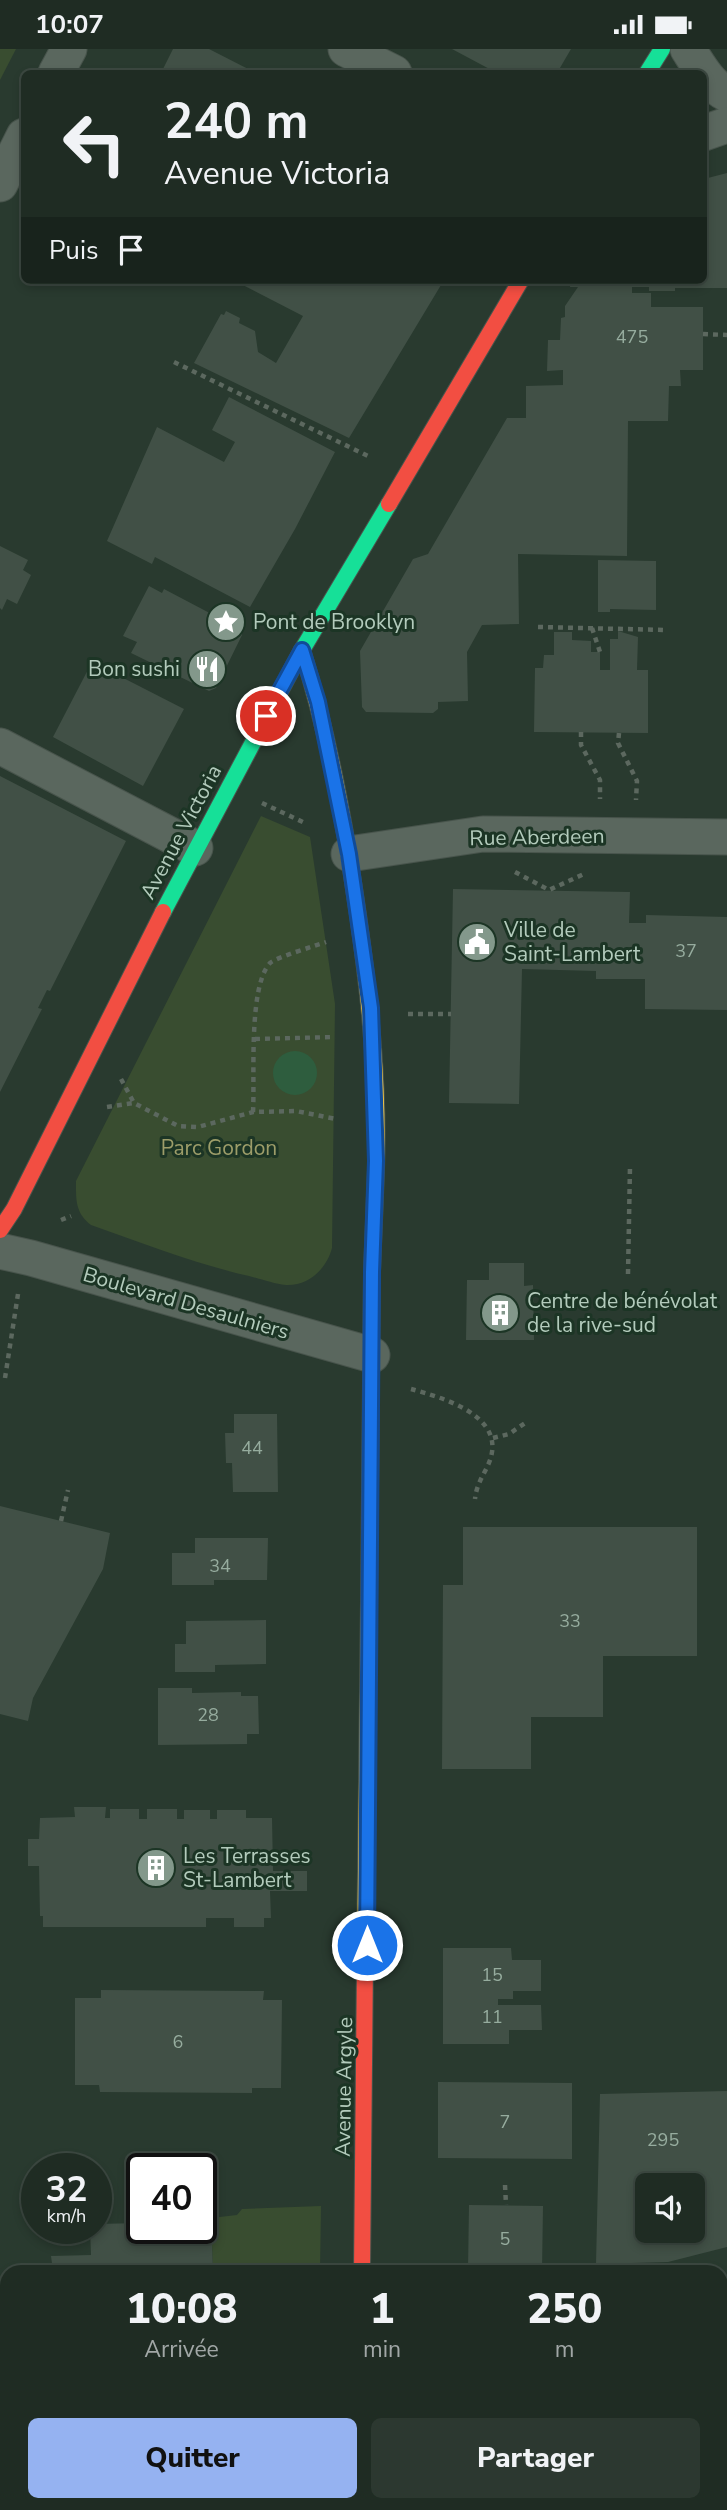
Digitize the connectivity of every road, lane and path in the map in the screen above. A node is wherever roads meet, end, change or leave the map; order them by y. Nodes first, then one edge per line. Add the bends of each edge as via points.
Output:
1 (69, 49) edge
2 (346, 49) edge
3 (662, 49) edge
4 (688, 49) edge
5 (58, 70) edge
6 (388, 70) edge
7 (649, 70) edge
8 (702, 70) edge
9 (707, 77) edge
10 (727, 95) edge
11 (727, 125) edge
12 (707, 132) edge
13 (21, 142) edge
14 (0, 184) edge
15 (519, 284) edge
16 (703, 334) dead end
17 (727, 335) edge
18 (174, 362) dead end
19 (370, 457) dead end
20 (538, 627) dead end
21 (592, 628) junction
22 (667, 630) dead end
23 (302, 650) junction
24 (600, 652) dead end
25 (581, 732) dead end
26 (619, 733) dead end
27 (0, 745) edge
28 (259, 802) dead end
29 (600, 803) dead end
30 (636, 803) dead end
31 (312, 826) dead end
32 (727, 838) edge
33 (195, 848) junction
34 (349, 854) junction
35 (510, 869) dead end
36 (593, 870) dead end
37 (330, 941) dead end
38 (404, 1014) dead end
39 (451, 1014) dead end
40 (339, 1037) dead end
41 (255, 1039) junction
42 (121, 1079) dead end
43 (134, 1103) junction
44 (107, 1107) dead end
45 (253, 1112) junction
46 (337, 1119) dead end
47 (631, 1166) dead end
48 (71, 1216) dead end
49 (61, 1220) dead end
50 (0, 1230) edge
51 (0, 1251) edge
52 (628, 1274) dead end
53 (18, 1294) dead end
54 (373, 1355) junction
55 (5, 1378) dead end
56 (411, 1389) dead end
57 (528, 1420) dead end
58 (493, 1438) junction
59 (68, 1490) dead end
60 (475, 1499) dead end
61 (61, 1521) dead end
62 (505, 2185) dead end
63 (506, 2205) dead end
64 (362, 2265) edge

1 - 5 street
2 - 6 street
3 - 7 main road
4 - 8 street
9 - 10 street
11 - 12 street
13 - 14 street
15 - 23 main road, Avenue Victoria
16 - 17 path
18 - 19 path
20 - 21 path
21 - 22 path
21 - 24 path
23 - 33 main road, Avenue Victoria
23 - 34 main road, Avenue Argyle via 318,702
25 - 29 path via 581,745 600,780
26 - 30 path via 618,743 637,781
27 - 33 street
28 - 31 path
32 - 34 street, Rue Aberdeen via 483,834
33 - 50 main road, Avenue Victoria
34 - 54 main road, Avenue Argyle via 371,1008 376,1161
35 - 36 path via 549,890
37 - 41 path via 271,962 256,1002
38 - 39 path
40 - 41 path
41 - 45 path
42 - 43 path
43 - 44 path
43 - 45 path via 178,1126 198,1127
45 - 46 path via 296,1111
47 - 52 path
48 - 49 path
51 - 54 street, Boulevard Desaulniers
53 - 55 path
54 - 64 main road, Avenue Argyle
56 - 58 path via 462,1407
57 - 58 path via 509,1434
58 - 60 path via 492,1455 476,1484
59 - 61 path
62 - 63 path

